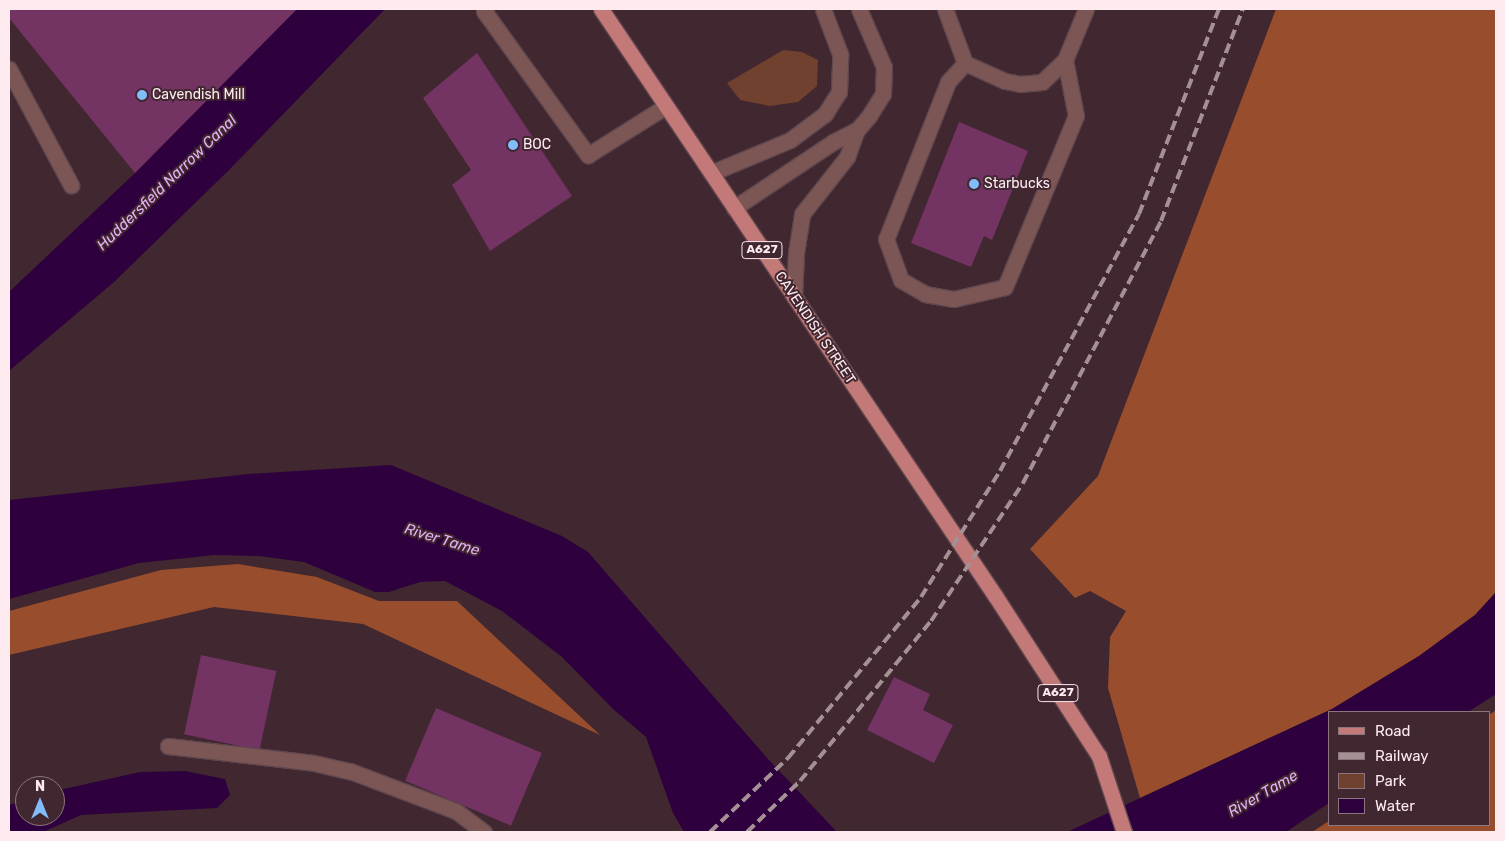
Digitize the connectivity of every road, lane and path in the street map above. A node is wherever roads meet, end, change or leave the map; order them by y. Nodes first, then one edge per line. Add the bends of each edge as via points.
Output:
1 (601, 9) edge
2 (822, 9) edge
3 (859, 9) edge
4 (945, 9) edge
5 (1086, 9) edge
6 (485, 10) edge
7 (1065, 60) junction
8 (964, 63) junction
9 (9, 69) edge
10 (666, 106) junction
11 (858, 130) junction
12 (711, 173) junction
13 (71, 185) dead end
14 (734, 208) junction
15 (794, 296) junction
16 (168, 746) dead end
17 (484, 832) edge
18 (1124, 832) edge

1 - 10 main road, CAVENDISH STREET / A627
2 - 12 lane via 840,54 839,92 825,114 790,140
3 - 11 lane via 884,67 883,94
4 - 8 lane
5 - 7 lane
6 - 10 lane via 588,155
7 - 8 lane via 1042,82 1020,84
7 - 8 lane via 1076,116 1005,287 954,299 925,294 901,280 886,239 948,82
9 - 13 lane
10 - 12 main road, CAVENDISH STREET / A627
11 - 14 lane via 833,142
11 - 15 lane via 847,157 802,214
12 - 14 main road, CAVENDISH STREET / A627
14 - 15 main road, CAVENDISH STREET / A627
15 - 18 main road, CAVENDISH STREET / A627 via 1099,756
16 - 17 lane via 314,762 350,771 456,811

